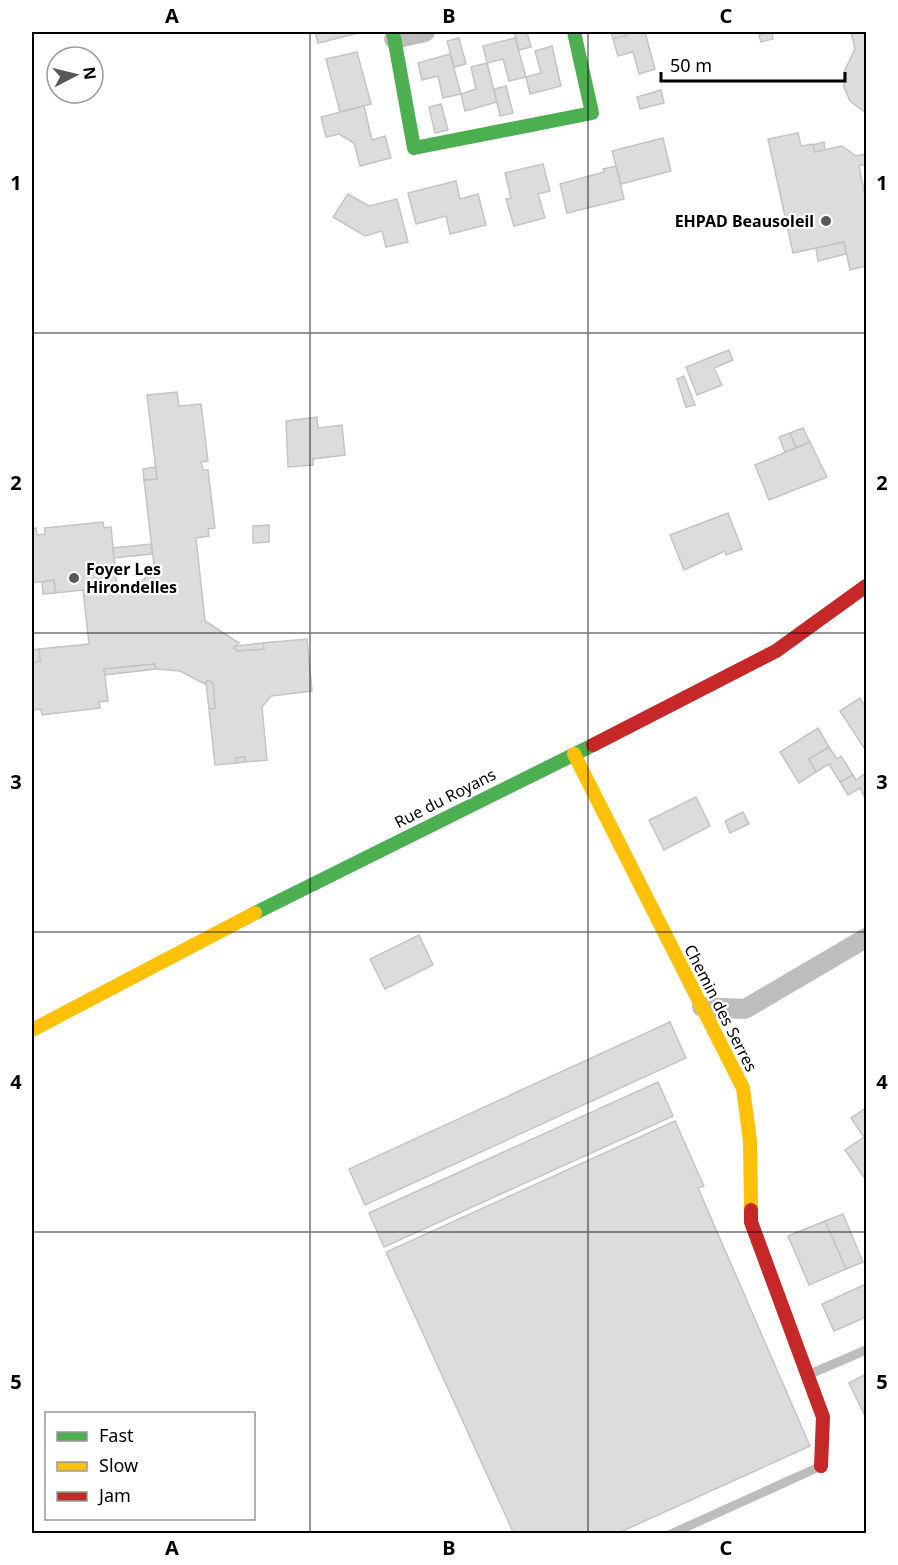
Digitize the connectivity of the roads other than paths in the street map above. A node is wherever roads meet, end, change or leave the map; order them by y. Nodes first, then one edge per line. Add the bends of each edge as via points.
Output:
1 (425, 32) edge
2 (574, 32) edge
3 (393, 35) edge
4 (867, 585) edge
5 (574, 754) junction
6 (867, 938) edge
7 (702, 1007) junction
8 (32, 1030) edge
9 (867, 1350) edge
10 (808, 1375) junction
11 (821, 1466) joint
12 (671, 1533) edge

1 - 3 street
2 - 3 street via 592,113 414,148
4 - 5 street, Rue du Royans via 776,651
5 - 7 street, Chemin des Serres
5 - 8 street, Rue du Royans via 243,919
6 - 7 street via 745,1009
7 - 10 street, Chemin des Serres via 743,1088 750,1141 751,1222
9 - 10 lane
10 - 11 street, Chemin des Serres via 823,1417
11 - 12 lane

